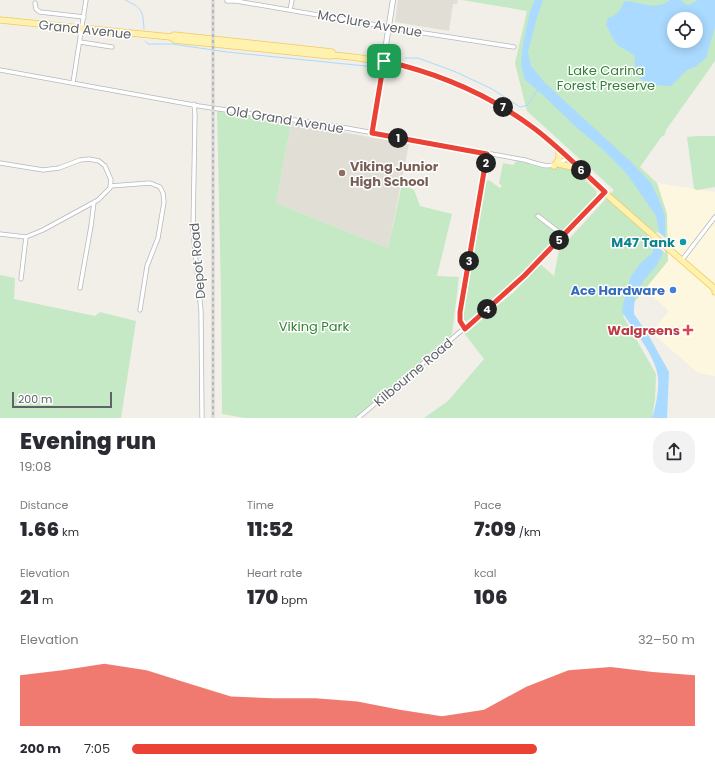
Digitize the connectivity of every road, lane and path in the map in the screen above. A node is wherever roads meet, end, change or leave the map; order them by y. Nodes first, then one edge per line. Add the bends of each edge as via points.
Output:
1 (86, 0) edge
2 (292, 0) edge
3 (393, 0) edge
4 (227, 1) dead end
5 (35, 3) dead end
6 (290, 10) junction
7 (84, 17) junction
8 (0, 20) edge
9 (389, 27) junction
10 (82, 28) junction
11 (80, 42) junction
12 (514, 46) dead end
13 (112, 47) dead end
14 (384, 61) junction
15 (0, 70) edge
16 (73, 83) junction
17 (194, 104) junction
18 (372, 133) junction
19 (559, 150) junction
20 (487, 154) junction
21 (568, 158) junction
22 (0, 163) edge
23 (556, 165) junction
24 (580, 169) junction
25 (110, 186) junction
26 (605, 192) junction
27 (94, 202) junction
28 (538, 216) dead end
29 (715, 217) edge
30 (0, 234) edge
31 (564, 236) junction
32 (26, 237) junction
33 (682, 260) junction
34 (21, 279) dead end
35 (80, 288) dead end
36 (715, 289) edge
37 (715, 292) edge
38 (140, 310) dead end
39 (465, 329) junction
40 (202, 418) edge
41 (358, 418) edge

1 - 7 street
2 - 6 street
3 - 9 street
4 - 6 street, McClure Avenue via 236,0
5 - 7 street via 36,9 40,12
6 - 9 street, McClure Avenue
7 - 10 street
8 - 10 main road, Grand Avenue
9 - 12 street, McClure Avenue
9 - 14 street
10 - 11 street
10 - 14 main road, Grand Avenue via 171,38 174,35 217,39 332,52 333,55
11 - 13 street
11 - 16 street
14 - 18 street
14 - 19 main road, Grand Avenue via 425,72 472,91 516,116
15 - 16 street, Old Grand Avenue
16 - 17 street, Old Grand Avenue
17 - 18 street, Old Grand Avenue
17 - 40 street, Depot Road via 193,235 201,311
18 - 20 street, Old Grand Avenue
19 - 21 main road, Grand Avenue
19 - 23 main road
20 - 23 street, Old Grand Avenue via 547,166
20 - 39 street via 460,312 460,321
21 - 23 street
21 - 24 main road, Grand Avenue
22 - 25 street via 43,170 59,168 80,160 94,160 105,166 110,177
23 - 24 main road
24 - 26 main road, Grand Avenue
25 - 27 street via 106,193
25 - 38 street via 150,183 160,187 164,193 158,238 144,280
26 - 31 street, Kilbourne Road
26 - 33 main road, Grand Avenue
27 - 32 street
27 - 35 street
28 - 31 street
29 - 33 street
30 - 32 street
31 - 39 street, Kilbourne Road
32 - 34 street
33 - 36 main road, Grand Avenue
36 - 37 main road, Grand Avenue
39 - 41 street, Kilbourne Road

